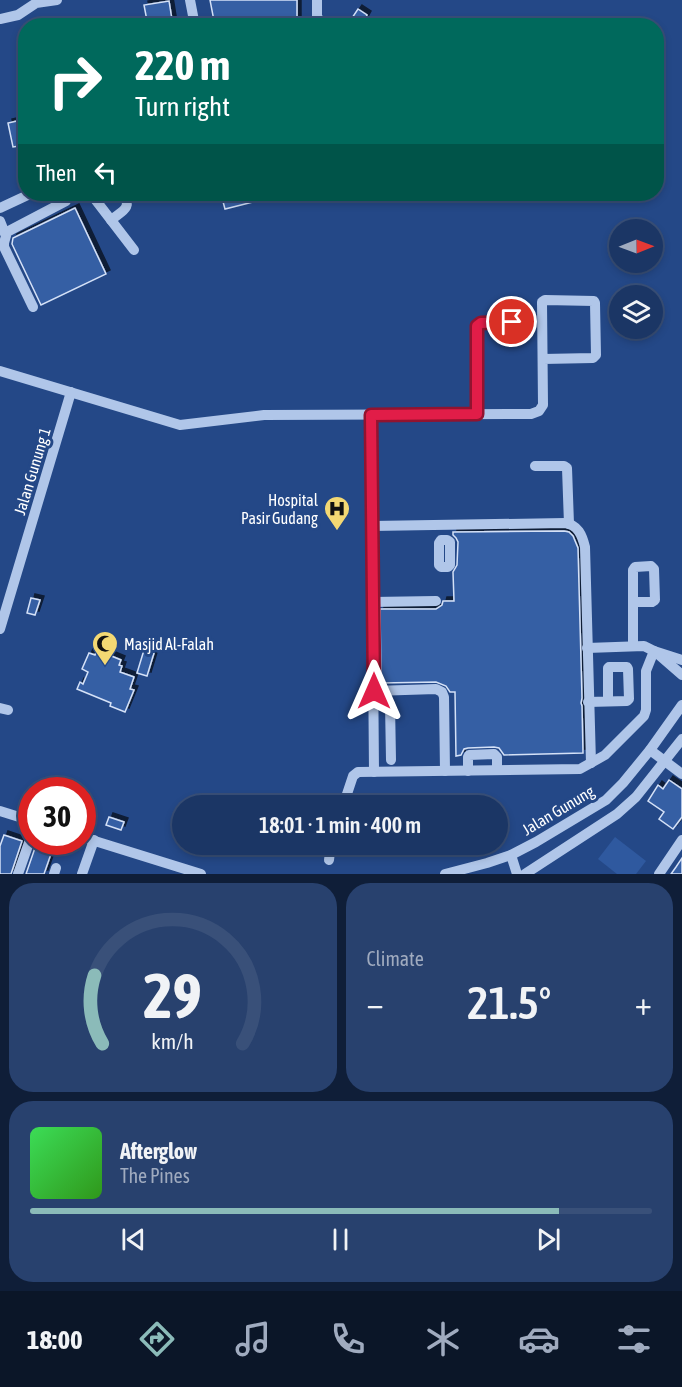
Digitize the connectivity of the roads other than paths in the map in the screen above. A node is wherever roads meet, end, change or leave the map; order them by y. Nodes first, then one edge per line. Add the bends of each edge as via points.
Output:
1 (57, 0) edge
2 (190, 0) edge
3 (317, 0) edge
4 (0, 18) edge
5 (193, 18) edge
6 (318, 18) edge
7 (18, 200) edge
8 (66, 201) dead end
9 (96, 201) edge
10 (127, 201) edge
11 (0, 208) edge
12 (111, 220) junction
13 (0, 221) edge
14 (5, 233) junction
15 (134, 250) dead end
16 (33, 307) dead end
17 (512, 322) dead end
18 (543, 359) junction
19 (0, 371) edge
20 (71, 392) junction
21 (477, 414) junction
22 (371, 415) junction
23 (535, 466) dead end
24 (569, 524) junction
25 (444, 525) junction
26 (372, 526) junction
27 (444, 540) dead end
28 (436, 601) dead end
29 (373, 602) junction
30 (633, 602) dead end
31 (0, 629) edge
32 (633, 646) junction
33 (587, 648) junction
34 (654, 651) junction
35 (682, 660) edge
36 (682, 675) edge
37 (374, 691) junction
38 (608, 701) dead end
39 (588, 702) junction
40 (390, 704) dead end
41 (682, 705) edge
42 (374, 722) junction
43 (390, 722) junction
44 (682, 739) edge
45 (650, 750) junction
46 (391, 760) dead end
47 (665, 761) junction
48 (591, 763) junction
49 (445, 771) junction
50 (468, 771) junction
51 (497, 771) junction
52 (374, 772) junction
53 (682, 774) edge
54 (347, 795) edge
55 (0, 811) edge
56 (18, 817) edge
57 (682, 840) edge
58 (96, 841) edge
59 (25, 855) edge
60 (89, 855) edge
61 (330, 855) edge
62 (511, 855) junction
63 (329, 860) dead end
64 (18, 874) edge
65 (82, 874) edge
66 (201, 874) edge
67 (445, 874) edge
68 (517, 874) edge
69 (525, 874) edge
70 (659, 874) edge

1 - 4 street
2 - 5 street
3 - 6 street
7 - 11 street
8 - 14 street
9 - 12 street
10 - 12 street via 126,208
12 - 15 street
13 - 14 street
14 - 16 street via 4,247
17 - 21 street via 477,326
18 - 18 street via 542,302 594,301 596,355
18 - 21 street via 543,405 539,411
19 - 20 street
20 - 22 street via 180,425 264,415
20 - 31 street, Jalan Gunung 1
21 - 22 street
22 - 26 street
23 - 24 street via 567,468
24 - 25 street
24 - 33 street via 577,529 585,547
25 - 26 street
25 - 27 street
26 - 29 street
28 - 29 street
29 - 37 street
30 - 32 street
32 - 33 street
32 - 34 street
33 - 39 street
34 - 35 street
34 - 36 street
34 - 48 street via 646,671 644,716
37 - 42 street
37 - 49 street via 439,690 444,697
38 - 39 street
39 - 48 street
40 - 43 street
41 - 45 street, Jalan Gunung
42 - 43 street
42 - 52 street
43 - 46 street
44 - 47 street
45 - 47 street
45 - 62 street, Jalan Gunung via 606,800
47 - 53 street
47 - 69 street via 617,814
48 - 51 street via 573,770
49 - 50 street
49 - 52 street
50 - 51 street
50 - 51 street via 470,755 494,754
52 - 54 street via 355,774
55 - 56 street
57 - 70 street
58 - 66 street
59 - 64 street
60 - 65 street
61 - 63 street
62 - 67 street, Jalan Gunung
62 - 68 street

